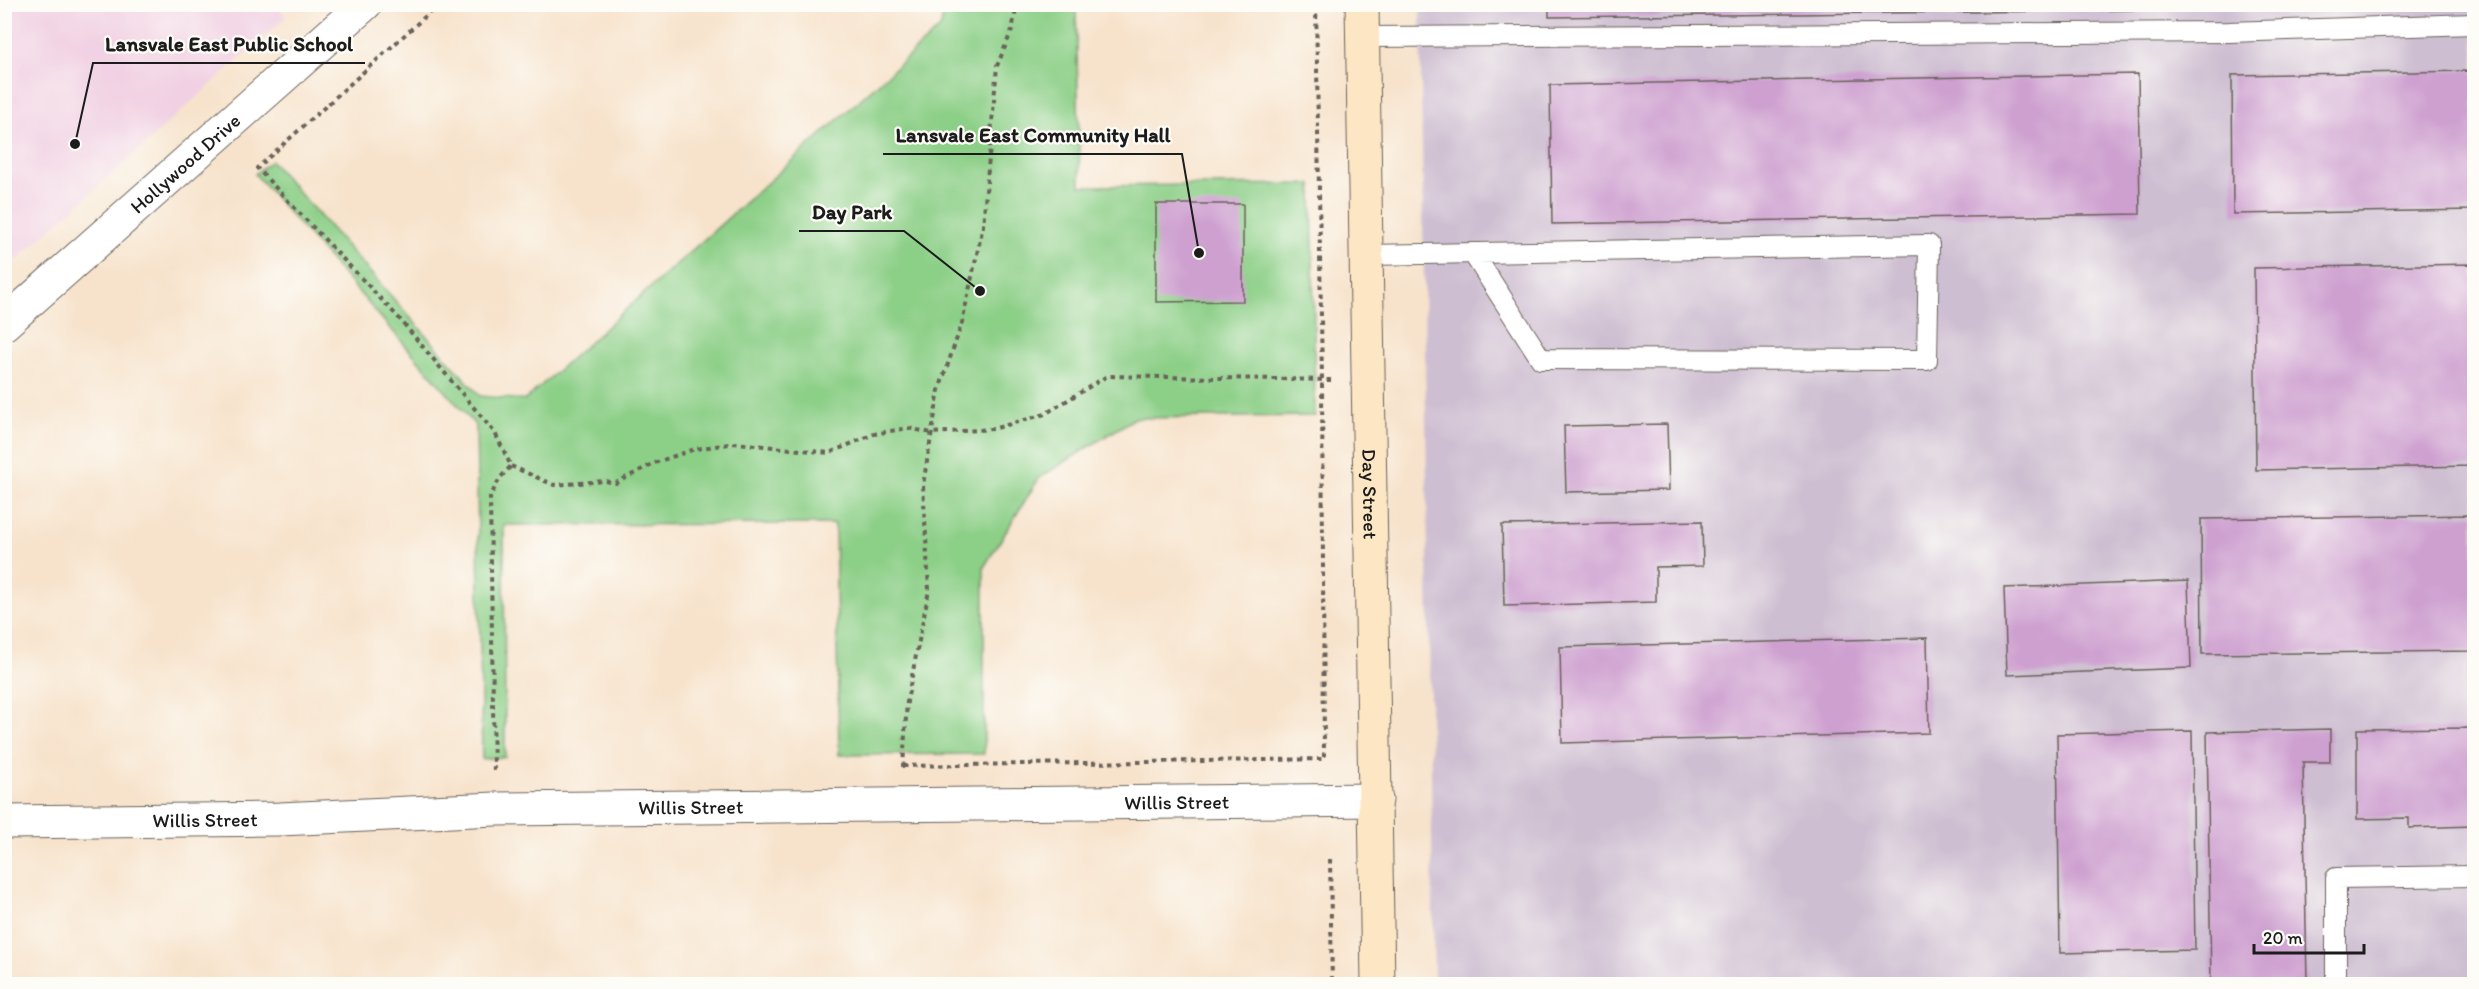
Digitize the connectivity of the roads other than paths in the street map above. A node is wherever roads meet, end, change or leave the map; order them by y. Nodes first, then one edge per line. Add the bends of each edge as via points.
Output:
1 (365, 4) edge
2 (1362, 4) edge
3 (2475, 24) edge
4 (1363, 37) junction
5 (1473, 253) junction
6 (1366, 255) junction
7 (4, 324) edge
8 (1376, 800) junction
9 (4, 822) edge
10 (2475, 876) edge
11 (1378, 984) edge
12 (2336, 984) edge

1 - 7 street, Hollywood Drive
2 - 4 street, Day Street
3 - 4 lane via 2217,32
4 - 6 street, Day Street
5 - 5 lane via 1541,359 1927,360 1929,245
5 - 6 lane
6 - 8 street, Day Street
8 - 9 street, Willis Street via 495,809 280,819
8 - 11 street, Day Street
10 - 12 lane via 2336,878

